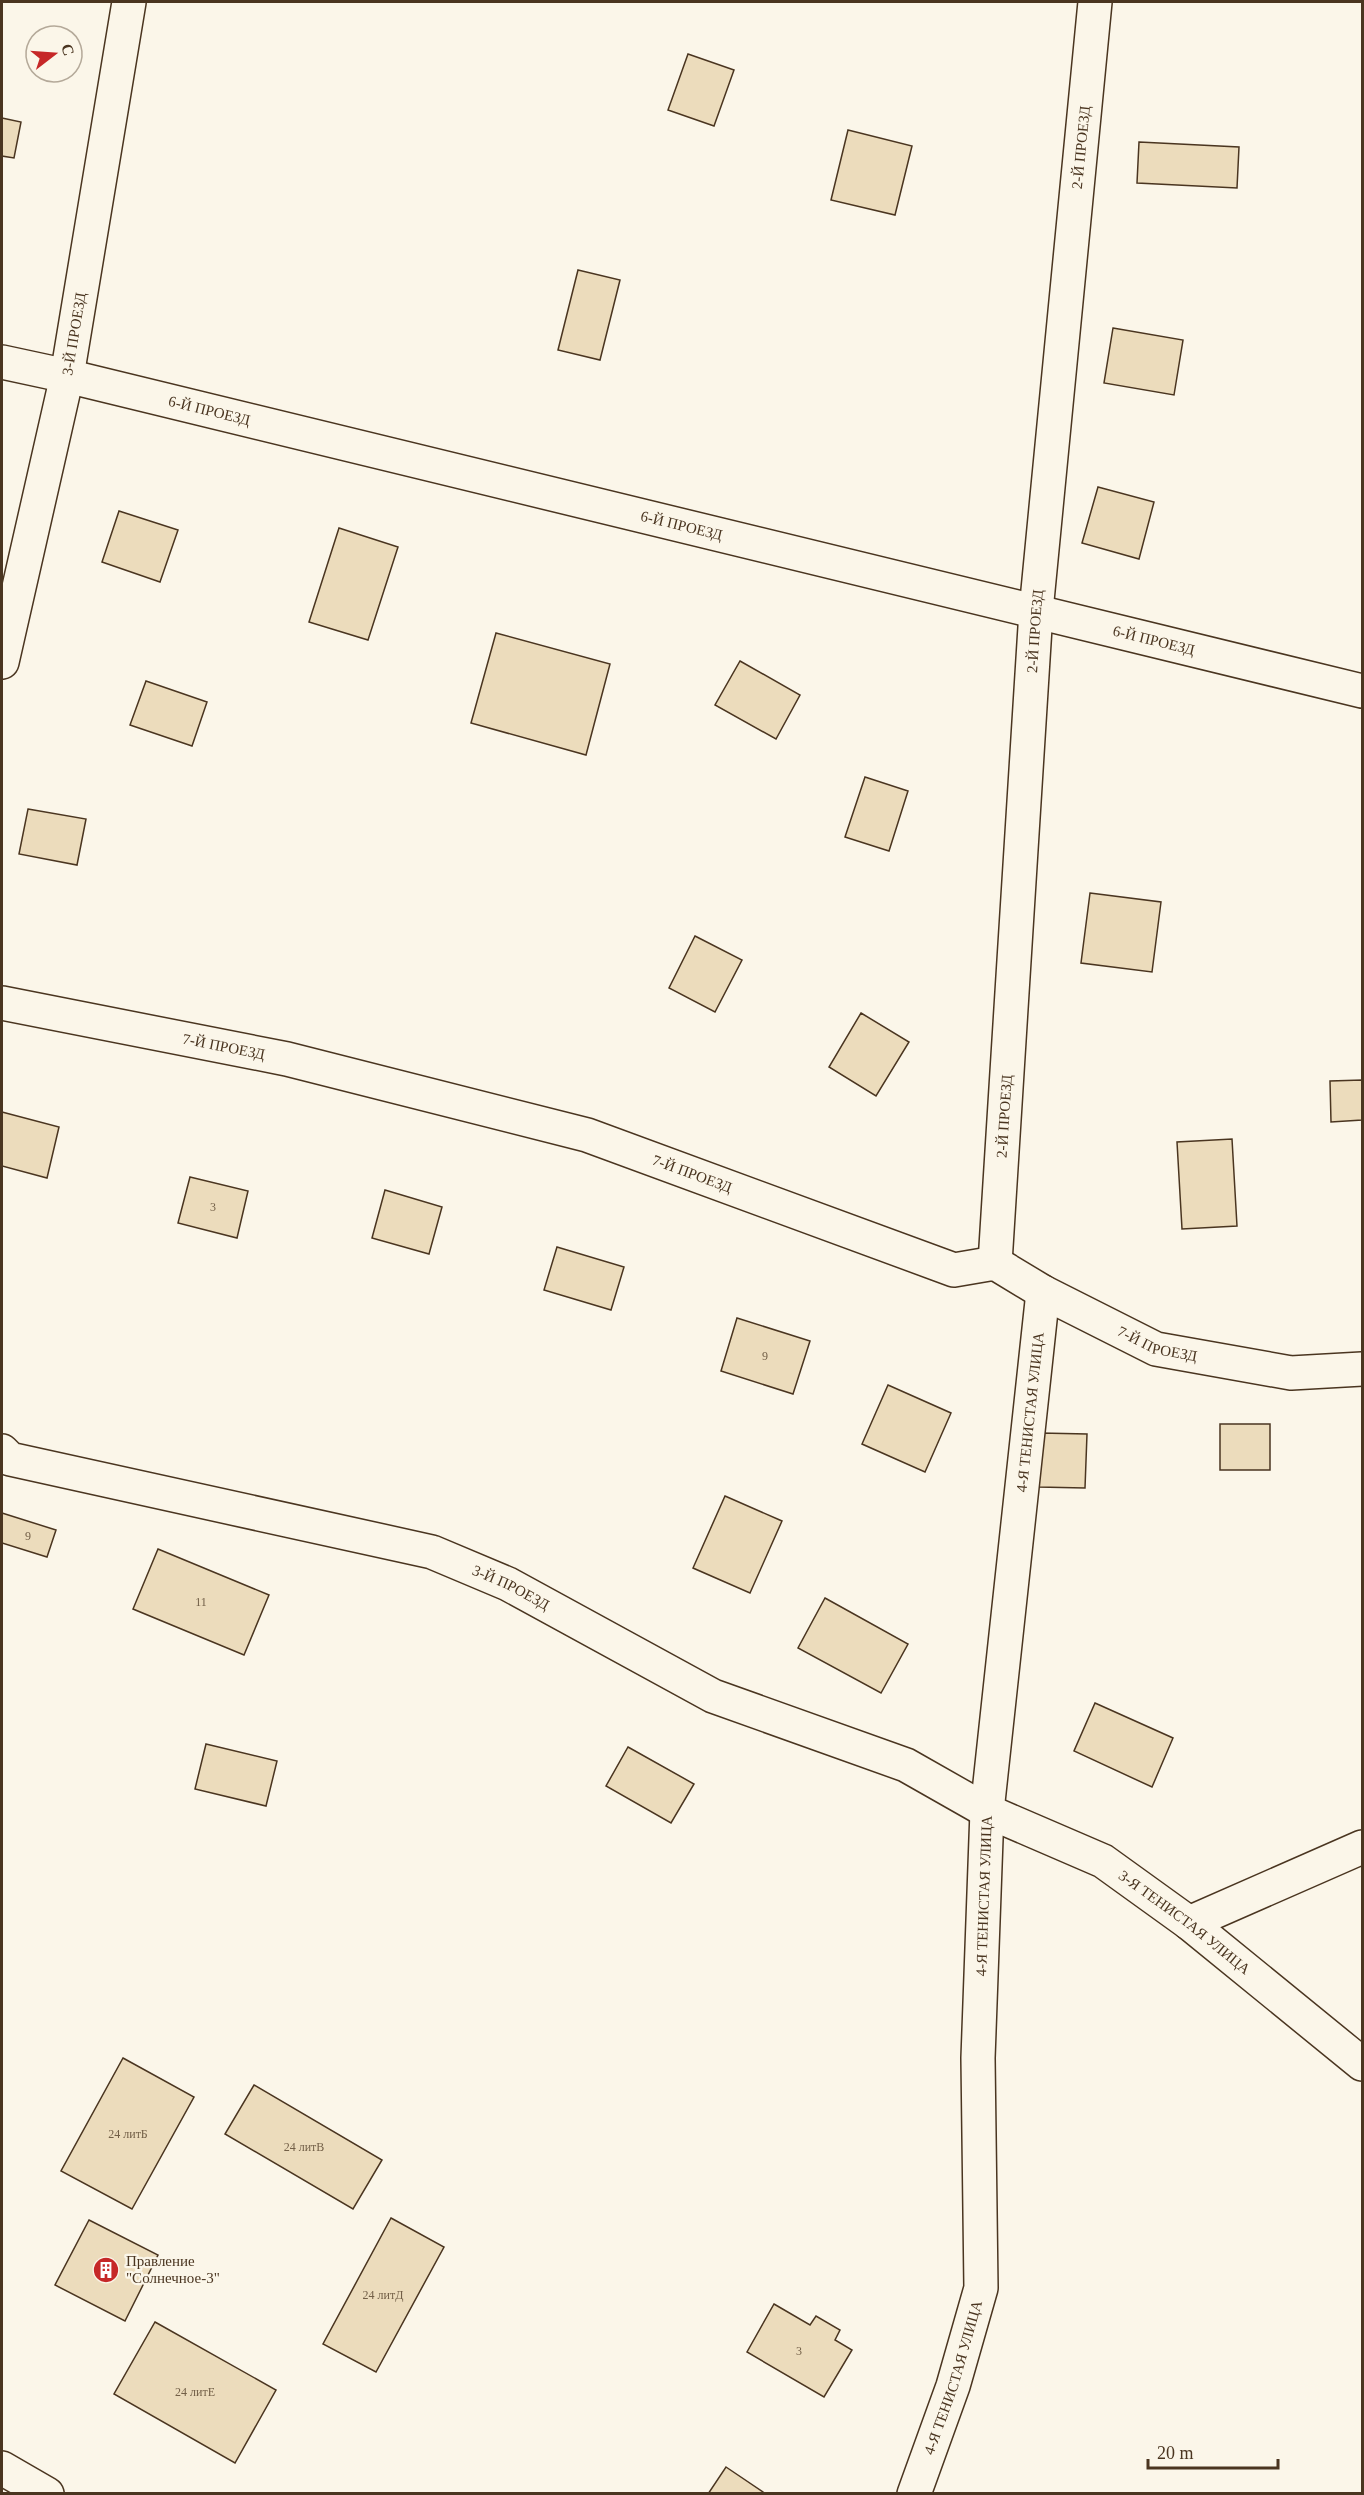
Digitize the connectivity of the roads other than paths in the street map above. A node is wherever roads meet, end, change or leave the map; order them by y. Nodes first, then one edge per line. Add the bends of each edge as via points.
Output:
1 (129, 2) edge
2 (1095, 2) edge
3 (2, 362) edge
4 (67, 376) junction
5 (1036, 611) junction
6 (2, 662) edge
7 (1362, 691) edge
8 (2, 1003) edge
9 (995, 1263) junction
10 (1043, 1292) junction
11 (1362, 1369) edge
12 (2, 1451) edge
13 (987, 1811) junction
14 (1362, 1847) edge
15 (1189, 1923) junction
16 (1362, 2064) edge
17 (2, 2468) edge
18 (47, 2493) edge
19 (914, 2493) edge

1 - 4 street, 3-Й ПРОЕЗД
2 - 5 street, 2-Й ПРОЕЗД
3 - 4 street, 6-Й ПРОЕЗД
4 - 5 street, 6-Й ПРОЕЗД
4 - 6 street, 3-Й ПРОЕЗД
5 - 7 street, 6-Й ПРОЕЗД
5 - 9 street, 2-Й ПРОЕЗД
8 - 9 street, 7-Й ПРОЕЗД via 287,1059 587,1135 954,1270
9 - 10 street, 7-Й ПРОЕЗД
10 - 11 street, 7-Й ПРОЕЗД via 1156,1349 1291,1373
10 - 13 street, 4-Я ТЕНИСТАЯ УЛИЦА
12 - 13 street, 3-Й ПРОЕЗД via 10,1459 432,1551 508,1584 712,1696 906,1765
13 - 15 street, 3-Я ТЕНИСТАЯ УЛИЦА via 1103,1861
13 - 19 street, 4-Я ТЕНИСТАЯ УЛИЦА via 978,2058 981,2288 953,2386
14 - 15 street
15 - 16 street, 3-Я ТЕНИСТАЯ УЛИЦА
17 - 18 street

